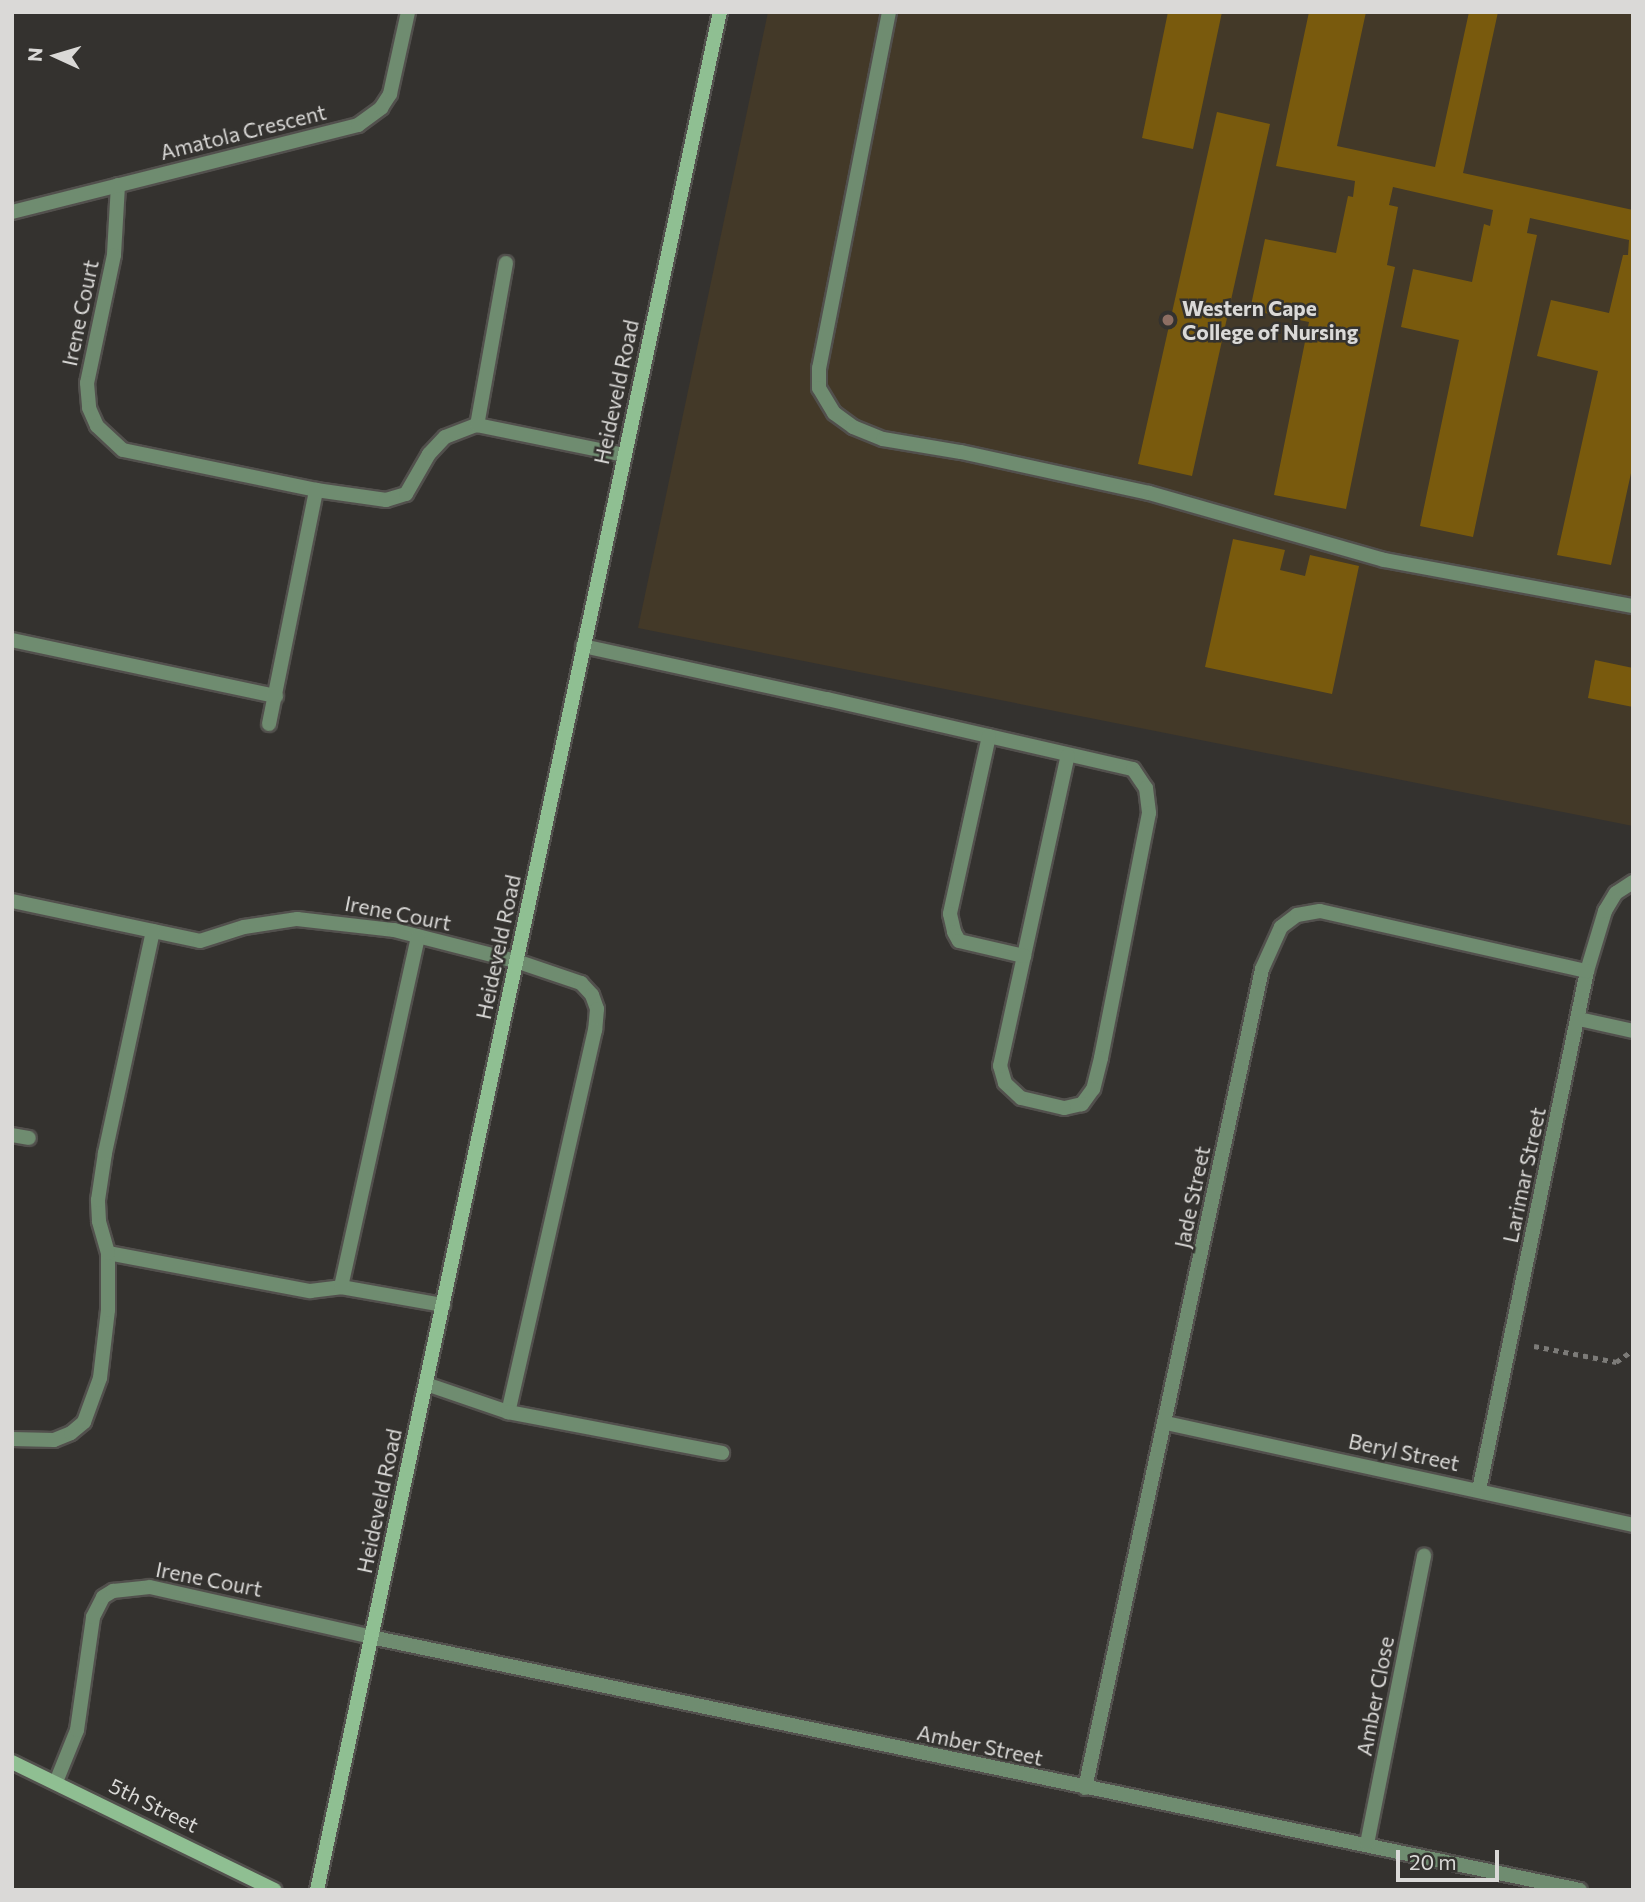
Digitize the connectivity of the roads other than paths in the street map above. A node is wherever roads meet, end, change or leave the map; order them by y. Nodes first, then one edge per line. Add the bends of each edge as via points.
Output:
1 (408, 12) edge
2 (720, 12) edge
3 (889, 12) edge
4 (117, 185) junction
5 (12, 212) edge
6 (506, 263) dead end
7 (477, 425) junction
8 (624, 455) junction
9 (316, 490) junction
10 (1633, 606) edge
11 (12, 640) edge
12 (583, 646) junction
13 (276, 696) junction
14 (269, 724) dead end
15 (989, 736) junction
16 (1068, 755) junction
17 (1633, 882) edge
18 (12, 901) edge
19 (153, 931) junction
20 (418, 936) junction
21 (1024, 956) junction
22 (516, 961) junction
23 (1587, 971) junction
24 (1579, 1019) junction
25 (1633, 1031) edge
26 (12, 1135) edge
27 (29, 1138) dead end
28 (108, 1253) junction
29 (341, 1287) junction
30 (443, 1305) junction
31 (426, 1384) junction
32 (508, 1412) junction
33 (1166, 1423) junction
34 (12, 1439) edge
35 (722, 1453) dead end
36 (1479, 1490) junction
37 (1633, 1525) edge
38 (1424, 1556) dead end
39 (372, 1637) junction
40 (14, 1766) edge
41 (56, 1782) junction
42 (1085, 1788) junction
43 (1367, 1844) junction
44 (275, 1890) edge
45 (317, 1890) edge
46 (1580, 1890) edge

1 - 4 street, Amatola Crescent via 390,94 381,108 359,125
2 - 8 street, Heideveld Road
3 - 10 street via 819,368 819,388 834,413 883,439 1149,493 1384,560
4 - 5 street, Amatola Crescent
4 - 9 street, Irene Court via 114,255 87,383 89,408 97,426 110,441 139,456
6 - 7 street
7 - 8 street
7 - 9 street, Irene Court via 438,443 398,499
8 - 12 street, Heideveld Road
9 - 13 street
11 - 13 street
12 - 15 street
12 - 22 street, Heideveld Road
13 - 14 street
15 - 16 street
15 - 21 street via 950,914 959,941
16 - 21 street
16 - 21 street via 1133,769 1146,788 1149,813 1101,1058 1093,1088 1082,1104 1064,1108 1021,1098 1005,1083 1000,1066
17 - 23 street, Larimar Street via 1616,893 1605,911
18 - 19 street, Irene Court
19 - 20 street, Irene Court via 200,941 244,926 297,919
19 - 28 street via 100,1188 99,1221
20 - 22 street, Irene Court
20 - 29 street
22 - 30 street, Heideveld Road
22 - 32 street, Irene Court via 581,983 597,1009
23 - 24 street, Larimar Street
23 - 33 street, Jade Street via 1320,911 1297,915 1280,927 1262,969
24 - 25 street
24 - 36 street, Larimar Street
26 - 27 street
28 - 29 street via 310,1291
28 - 34 street via 106,1346 88,1413 71,1433 54,1440
29 - 30 street
30 - 31 street, Heideveld Road
31 - 32 street
31 - 39 street, Heideveld Road
32 - 35 street
33 - 36 street, Beryl Street
33 - 42 street, Jade Street
36 - 37 street, Beryl Street
38 - 43 street, Amber Close
39 - 41 street, Irene Court via 150,1587 113,1591 103,1597 93,1617 77,1730
39 - 42 street, Amber Street
39 - 45 street, Heideveld Road
40 - 41 street, 5th Street
41 - 44 street, 5th Street
42 - 43 street, Amber Street
43 - 46 street, Amber Street

